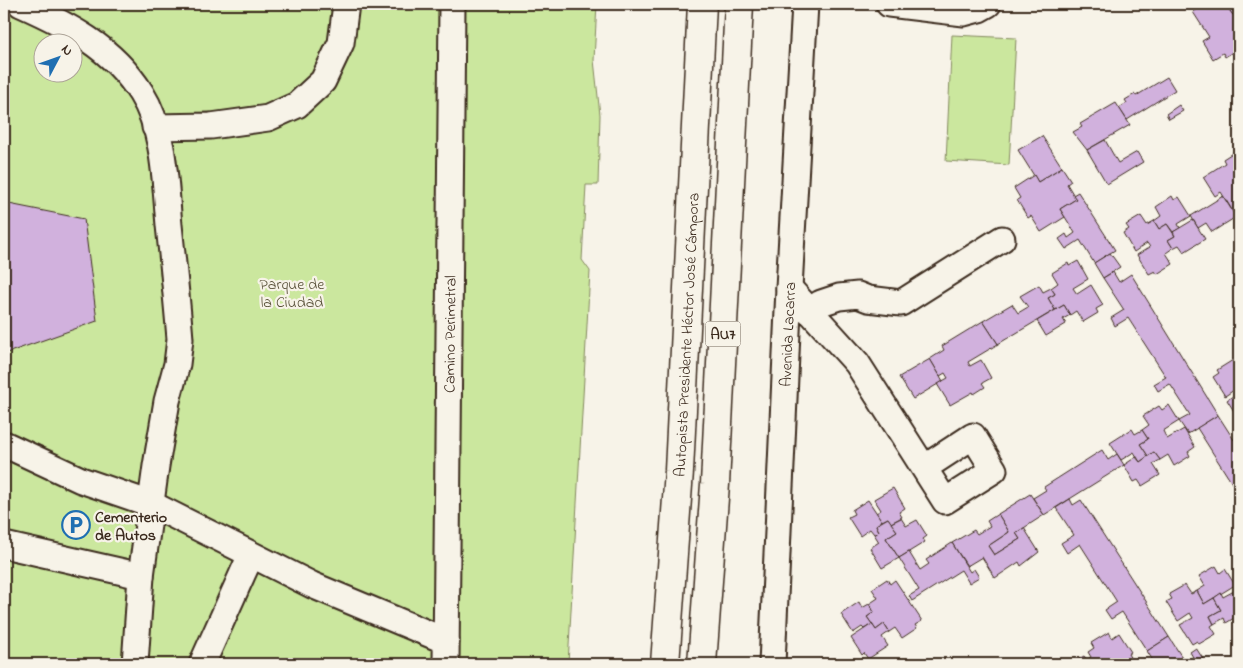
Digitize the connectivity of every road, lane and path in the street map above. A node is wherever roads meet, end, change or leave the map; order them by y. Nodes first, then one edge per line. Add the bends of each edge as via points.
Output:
1 (21, 4) edge
2 (346, 4) edge
3 (452, 4) edge
4 (702, 4) edge
5 (740, 4) edge
6 (805, 4) edge
7 (889, 4) edge
8 (988, 4) edge
9 (155, 127) junction
10 (1002, 239) dead end
11 (789, 288) junction
12 (809, 311) junction
13 (4, 444) edge
14 (924, 468) dead end
15 (679, 471) junction
16 (715, 484) junction
17 (151, 504) junction
18 (4, 545) edge
19 (251, 555) junction
20 (141, 576) junction
21 (446, 653) edge
22 (134, 664) edge
23 (202, 664) edge
24 (646, 664) edge
25 (665, 664) edge
26 (702, 664) edge
27 (720, 664) edge
28 (772, 664) edge

1 - 9 street via 62,22 106,52 141,93
2 - 9 street via 341,43 323,81 297,105 268,118 211,126
3 - 21 street, Camino Perimetral
4 - 15 highway, Autopista Presidente Héctor José Cámpora / AU7
5 - 16 highway, AU7
6 - 11 street, Avenida Lacarra
7 - 8 street via 964,13
9 - 17 street via 166,186 180,339
10 - 12 street via 901,303 858,295 839,297
11 - 12 street
11 - 28 street, Avenida Lacarra
12 - 14 street via 857,363
13 - 17 street via 81,480
15 - 24 highway via 652,609
15 - 25 highway, Autopista Presidente Héctor José Cámpora / AU7
16 - 26 highway, AU7
16 - 27 highway
17 - 19 street
17 - 20 street
18 - 20 street
19 - 21 street
19 - 23 street
20 - 22 street

